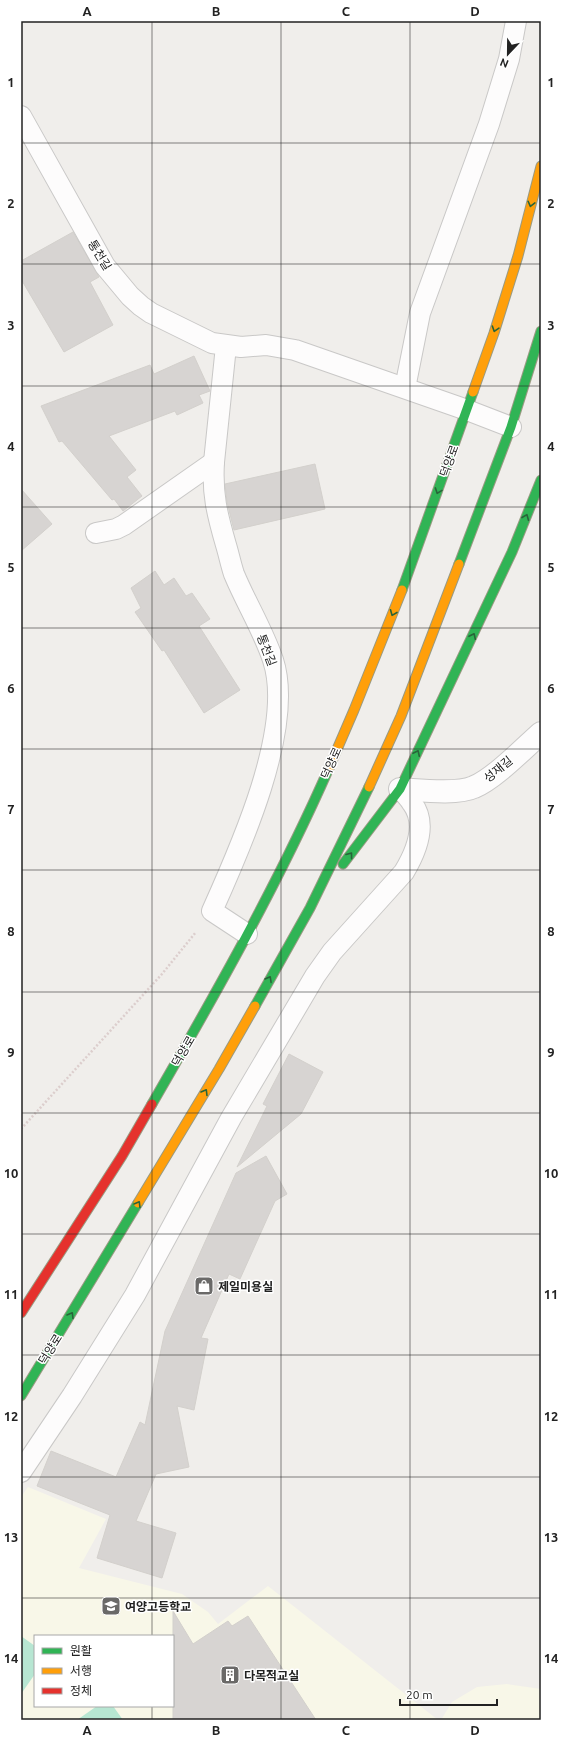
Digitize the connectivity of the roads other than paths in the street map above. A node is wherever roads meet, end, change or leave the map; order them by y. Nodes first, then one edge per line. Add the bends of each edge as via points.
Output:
1 (516, 21) edge
2 (21, 116) edge
3 (541, 166) edge
4 (541, 331) edge
5 (226, 346) junction
6 (405, 388) junction
7 (467, 410) junction
8 (511, 428) junction
9 (214, 462) junction
10 (541, 480) edge
11 (96, 533) dead end
12 (541, 733) edge
13 (397, 787) junction
14 (310, 908) junction
15 (247, 934) junction
16 (21, 1313) edge
17 (21, 1396) edge
18 (21, 1472) edge

1 - 6 lane via 509,59 489,124 420,313
2 - 5 lane, 통천길 via 105,266 130,296 151,313 212,343
3 -> 7 main road, 덕양로 via 518,256
4 - 8 main road, 덕양로
5 - 6 lane, 통천길 via 266,345 295,350
5 - 9 lane, 통천길
6 - 7 lane, 통천길
7 - 8 lane, 통천길
7 -> 15 main road, 덕양로 via 412,564 354,710 316,797
8 - 14 main road, 덕양로 via 377,779
9 - 11 lane via 124,525
9 - 15 lane, 통천길 via 215,507 234,573 273,660 277,677 276,721 266,768 249,824 212,911
13 -> 10 main road via 512,552
12 - 13 street, 성재길 via 474,788 460,790
14 -> 13 main road
13 - 18 lane via 413,803 420,824 416,848 410,862 404,872 332,952 315,976 231,1118 136,1295
17 -> 14 main road, 덕양로 via 219,1068
15 - 16 main road, 덕양로 via 206,1011 122,1156

